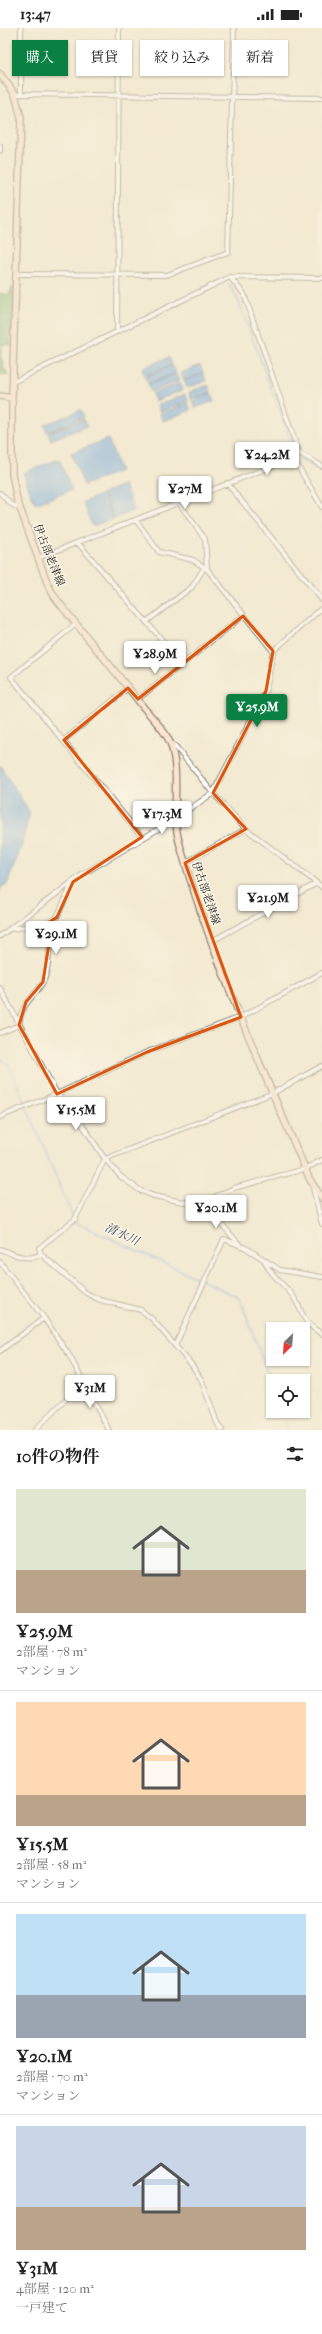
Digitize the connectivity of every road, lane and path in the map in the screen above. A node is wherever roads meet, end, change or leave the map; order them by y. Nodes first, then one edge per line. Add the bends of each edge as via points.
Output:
1 (22, 28) edge
2 (119, 28) edge
3 (234, 28) edge
4 (0, 74) edge
5 (18, 94) junction
6 (119, 95) junction
7 (231, 96) junction
8 (322, 98) edge
9 (0, 146) edge
10 (0, 151) edge
11 (16, 274) junction
12 (117, 275) junction
13 (230, 277) junction
14 (322, 278) edge
15 (117, 332) junction
16 (13, 382) junction
17 (0, 396) edge
18 (12, 398) junction
19 (299, 453) junction
20 (293, 458) junction
21 (322, 466) edge
22 (227, 484) junction
23 (0, 493) edge
24 (179, 503) junction
25 (322, 507) edge
26 (20, 509) junction
27 (136, 520) junction
28 (78, 543) junction
29 (38, 558) junction
30 (205, 569) junction
31 (322, 600) edge
32 (322, 608) edge
33 (243, 616) junction
34 (146, 622) junction
35 (76, 624) junction
36 (273, 651) junction
37 (182, 663) junction
38 (128, 688) junction
39 (138, 699) junction
40 (64, 740) junction
41 (171, 744) junction
42 (213, 793) junction
43 (175, 819) junction
44 (246, 829) junction
45 (142, 837) junction
46 (185, 863) junction
47 (73, 882) junction
48 (317, 883) junction
49 (322, 887) edge
50 (48, 923) junction
51 (12, 929) junction
52 (0, 936) edge
53 (212, 941) junction
54 (322, 973) edge
55 (0, 988) edge
56 (241, 1017) junction
57 (19, 1026) junction
58 (0, 1033) edge
59 (322, 1066) edge
60 (274, 1093) junction
61 (57, 1094) junction
62 (0, 1117) edge
63 (105, 1160) junction
64 (322, 1160) edge
65 (305, 1169) junction
66 (310, 1180) junction
67 (322, 1198) edge
68 (196, 1205) junction
69 (322, 1224) edge
70 (240, 1245) junction
71 (0, 1249) edge
72 (41, 1254) junction
73 (0, 1262) edge
74 (265, 1262) junction
75 (322, 1277) edge
76 (44, 1318) junction
77 (322, 1334) edge
78 (175, 1346) junction
79 (0, 1351) edge
80 (84, 1381) junction
81 (35, 1430) edge
82 (110, 1430) edge
83 (222, 1430) edge

1 - 5 street
2 - 6 street
3 - 7 street
4 - 5 main road, 伊古部老津線
5 - 6 street
5 - 11 main road, 伊古部老津線 via 22,118
6 - 7 street
6 - 12 street
7 - 8 street
7 - 12 street via 228,252 167,275
9 - 10 street
11 - 12 street
11 - 16 main road, 伊古部老津線
12 - 15 street
13 - 14 street
13 - 15 street
13 - 19 street via 244,294
15 - 16 street
16 - 18 main road, 伊古部老津線
17 - 18 main road
18 - 26 main road, 伊古部老津線 via 12,474
19 - 20 street
19 - 21 street
20 - 22 street
20 - 25 street
22 - 24 street
22 - 31 street
23 - 26 street
24 - 27 street
24 - 30 street via 205,539
26 - 29 main road, 伊古部老津線
27 - 28 street
27 - 30 street via 159,552 193,560
28 - 29 street
28 - 34 street
29 - 35 main road, 伊古部老津線 via 48,585
30 - 33 street
30 - 34 street via 192,588
32 - 36 street
33 - 36 street
33 - 37 street
34 - 37 street
35 - 38 main road, 伊古部老津線
35 - 40 street via 12,677
36 - 42 street via 266,691
37 - 39 street
38 - 39 main road, 伊古部老津線
38 - 40 street
39 - 41 main road, 伊古部老津線
40 - 45 street
41 - 42 street
41 - 43 main road, 伊古部老津線
42 - 43 street
42 - 44 street
43 - 45 street
43 - 46 main road, 伊古部老津線
44 - 46 street
44 - 48 street
45 - 47 street
46 - 53 main road, 伊古部老津線
47 - 50 street via 57,917
47 - 51 street
48 - 49 street
48 - 53 street
50 - 51 street
50 - 57 street via 49,943 43,982 26,1002
51 - 52 street
53 - 56 main road, 伊古部老津線
54 - 56 street
55 - 57 street
56 - 60 main road, 伊古部老津線
56 - 61 street via 146,1052
57 - 58 street
57 - 61 street
59 - 60 street
60 - 63 street
60 - 65 main road, 伊古部老津線
61 - 62 street
61 - 63 street via 72,1109
63 - 68 street via 121,1177 141,1191
63 - 72 street via 73,1220 39,1248
64 - 65 street
65 - 66 main road, 伊古部老津線
65 - 68 street via 234,1188
66 - 67 main road, 伊古部老津線
66 - 69 street
68 - 70 street via 210,1211
70 - 74 street
70 - 78 street via 226,1239 222,1241
71 - 72 street via 24,1257 37,1257
72 - 78 street via 86,1293 100,1300 141,1310
73 - 76 street
74 - 75 street via 280,1270
74 - 77 street via 274,1276 292,1294 306,1323
76 - 79 street
76 - 80 street
78 - 83 street via 201,1380
80 - 81 street
80 - 82 street

